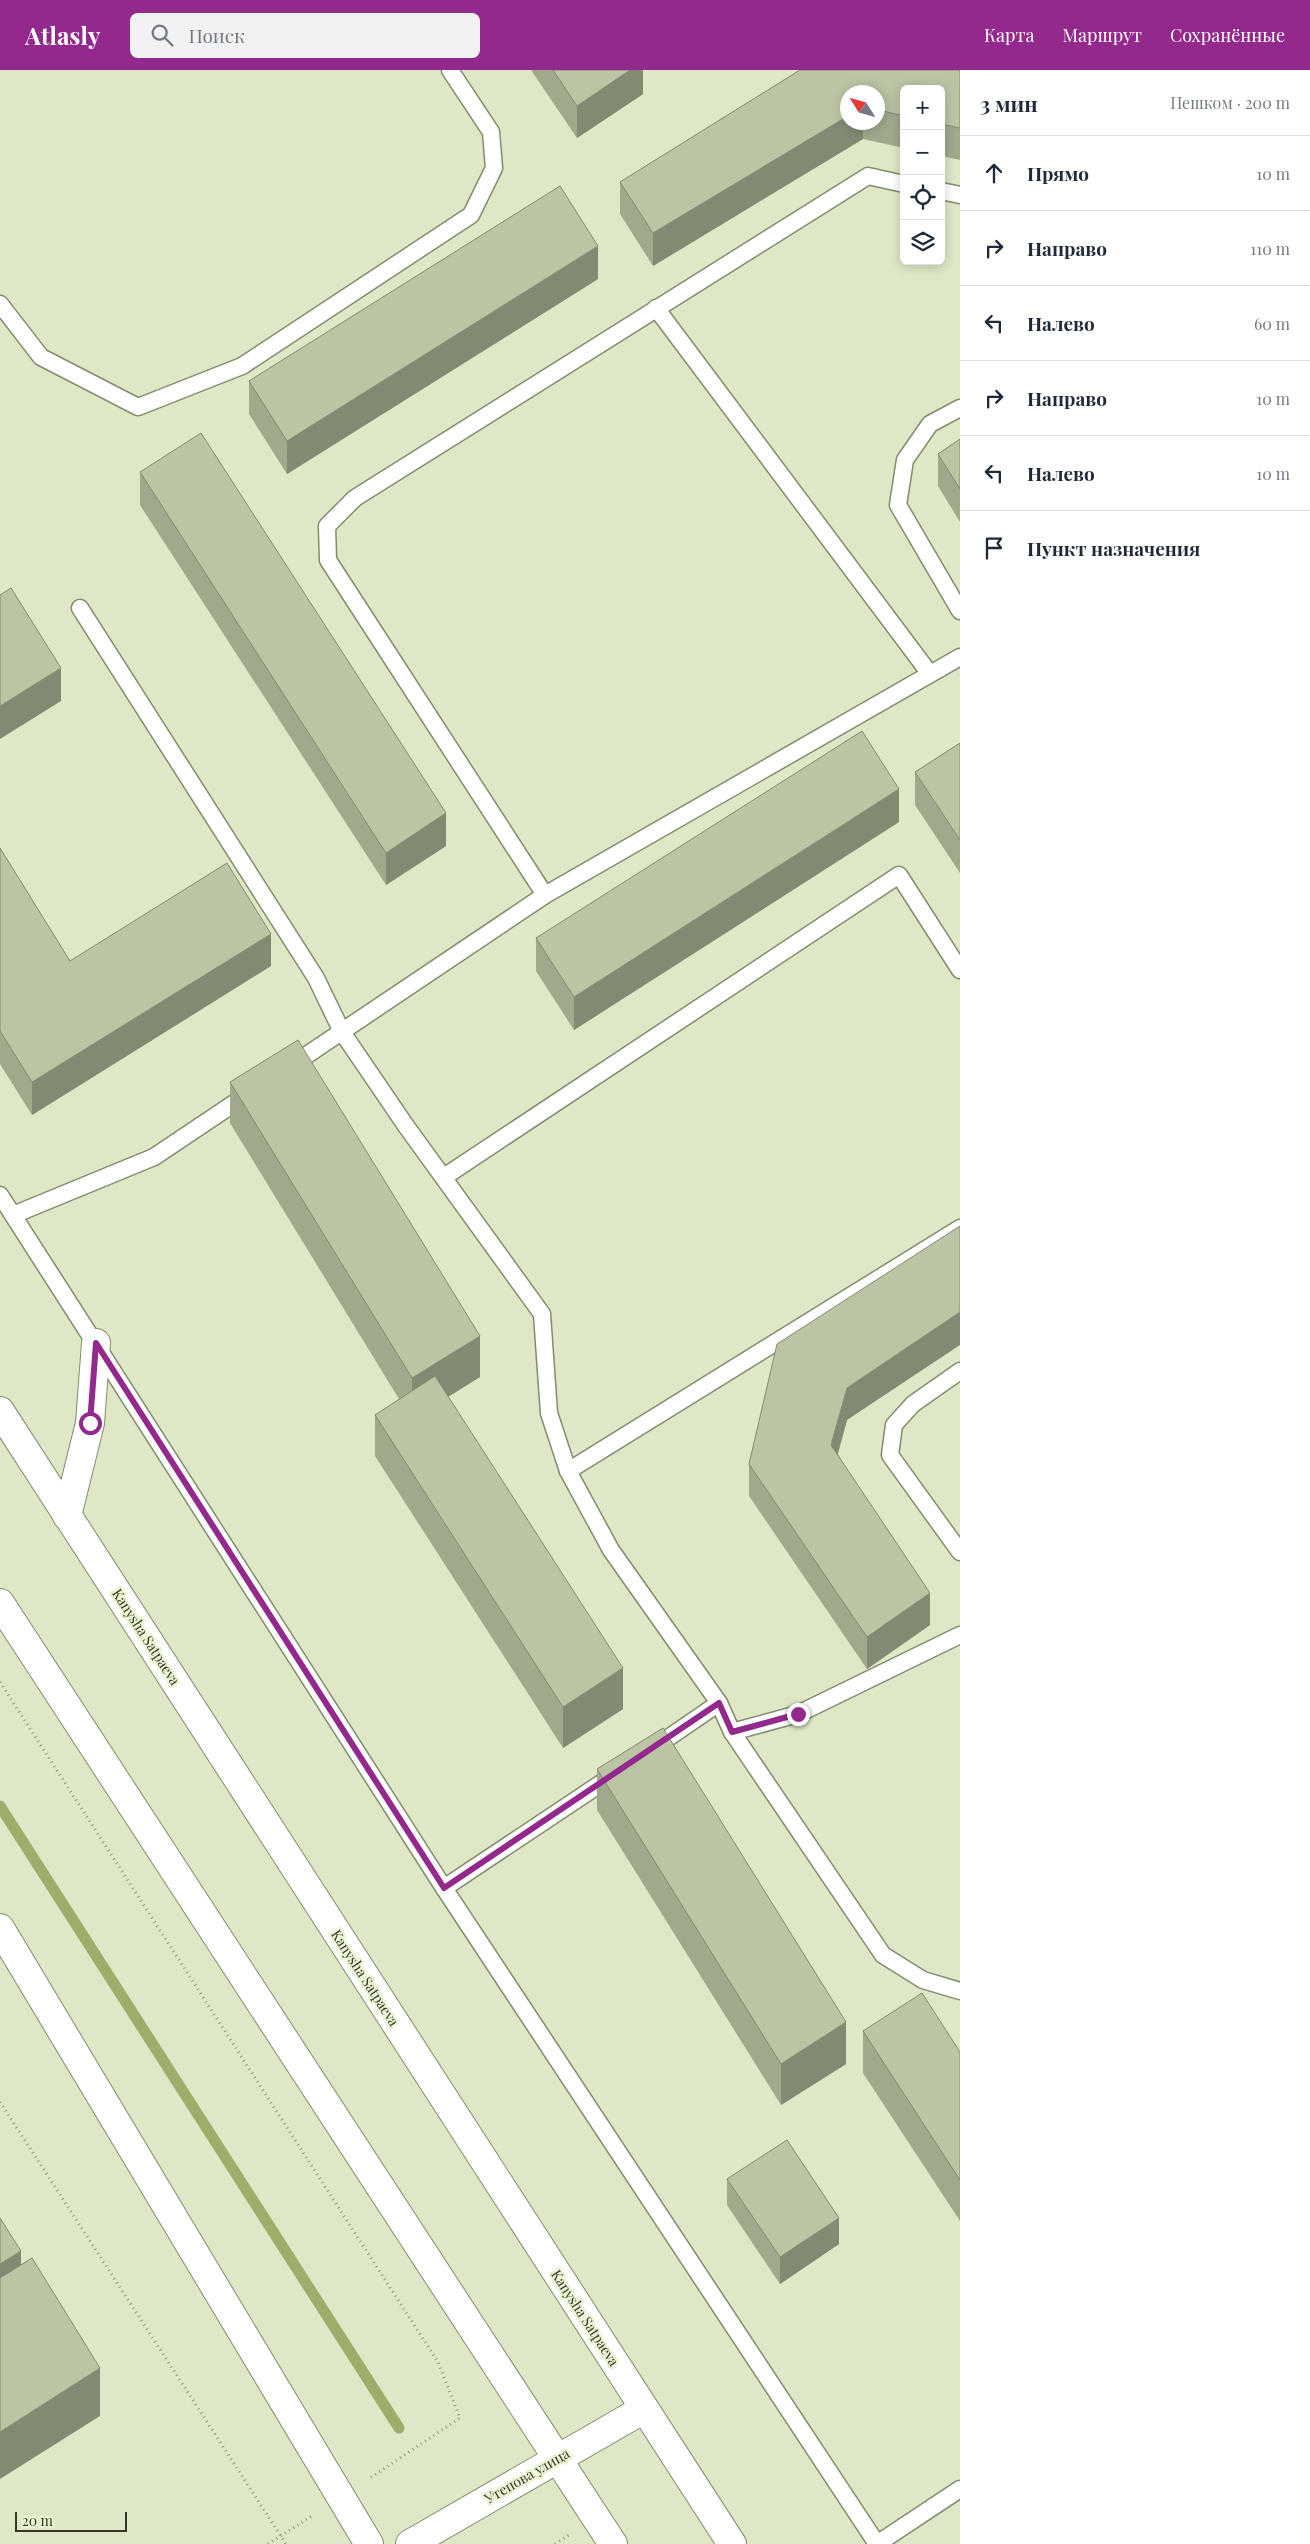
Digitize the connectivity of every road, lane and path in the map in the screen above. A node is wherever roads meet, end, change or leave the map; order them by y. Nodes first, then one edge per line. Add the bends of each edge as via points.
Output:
1 (450, 70) edge
2 (900, 183) edge
3 (945, 192) edge
4 (960, 195) edge
5 (0, 304) edge
6 (656, 308) junction
7 (960, 408) edge
8 (80, 608) dead end
9 (960, 611) edge
10 (960, 657) edge
11 (930, 674) junction
12 (545, 895) junction
13 (960, 970) edge
14 (342, 1032) junction
15 (277, 1075) edge
16 (260, 1086) edge
17 (444, 1177) junction
18 (0, 1195) edge
19 (14, 1215) junction
20 (960, 1228) edge
21 (96, 1343) junction
22 (960, 1371) edge
23 (0, 1411) edge
24 (568, 1470) junction
25 (67, 1516) junction
26 (960, 1552) edge
27 (0, 1602) edge
28 (960, 1635) edge
29 (0, 1682) edge
30 (719, 1703) junction
31 (732, 1732) junction
32 (444, 1888) junction
33 (0, 1928) edge
34 (960, 1991) edge
35 (0, 2102) edge
36 (644, 2409) junction
37 (460, 2418) dead end
38 (555, 2458) junction
39 (960, 2489) edge
40 (286, 2544) edge
41 (369, 2544) edge
42 (410, 2544) edge
43 (612, 2544) edge
44 (732, 2544) edge
45 (877, 2544) edge

1 - 5 lane via 491,132 494,168 471,215 242,366 138,407 41,358
2 - 6 lane via 868,176
3 - 4 lane
6 - 11 lane
6 - 12 lane via 354,498 327,526 328,560
7 - 9 lane via 930,424 905,460 898,505
8 - 14 lane via 316,978
10 - 11 lane
11 - 12 lane
12 - 14 lane
13 - 17 lane via 899,875
14 - 15 lane
14 - 17 lane
16 - 19 lane via 154,1157
17 - 24 lane via 542,1314 549,1413
18 - 19 lane
19 - 21 lane
20 - 24 lane
21 - 25 main road via 90,1423
21 - 32 lane
22 - 26 lane via 913,1404 894,1424 890,1455
23 - 25 main road, Kanysha Satpaeva
24 - 30 lane via 610,1550
25 - 36 main road, Kanysha Satpaeva
27 - 38 main road
28 - 31 lane via 798,1714
29 - 37 path via 438,2362
30 - 31 lane
30 - 32 lane
31 - 34 lane via 884,1955 923,1980
32 - 45 lane
33 - 41 main road
35 - 40 path
36 - 38 main road, Утепова улица
36 - 44 main road, Kanysha Satpaeva
38 - 42 main road, Утепова улица
38 - 43 main road
39 - 45 lane

